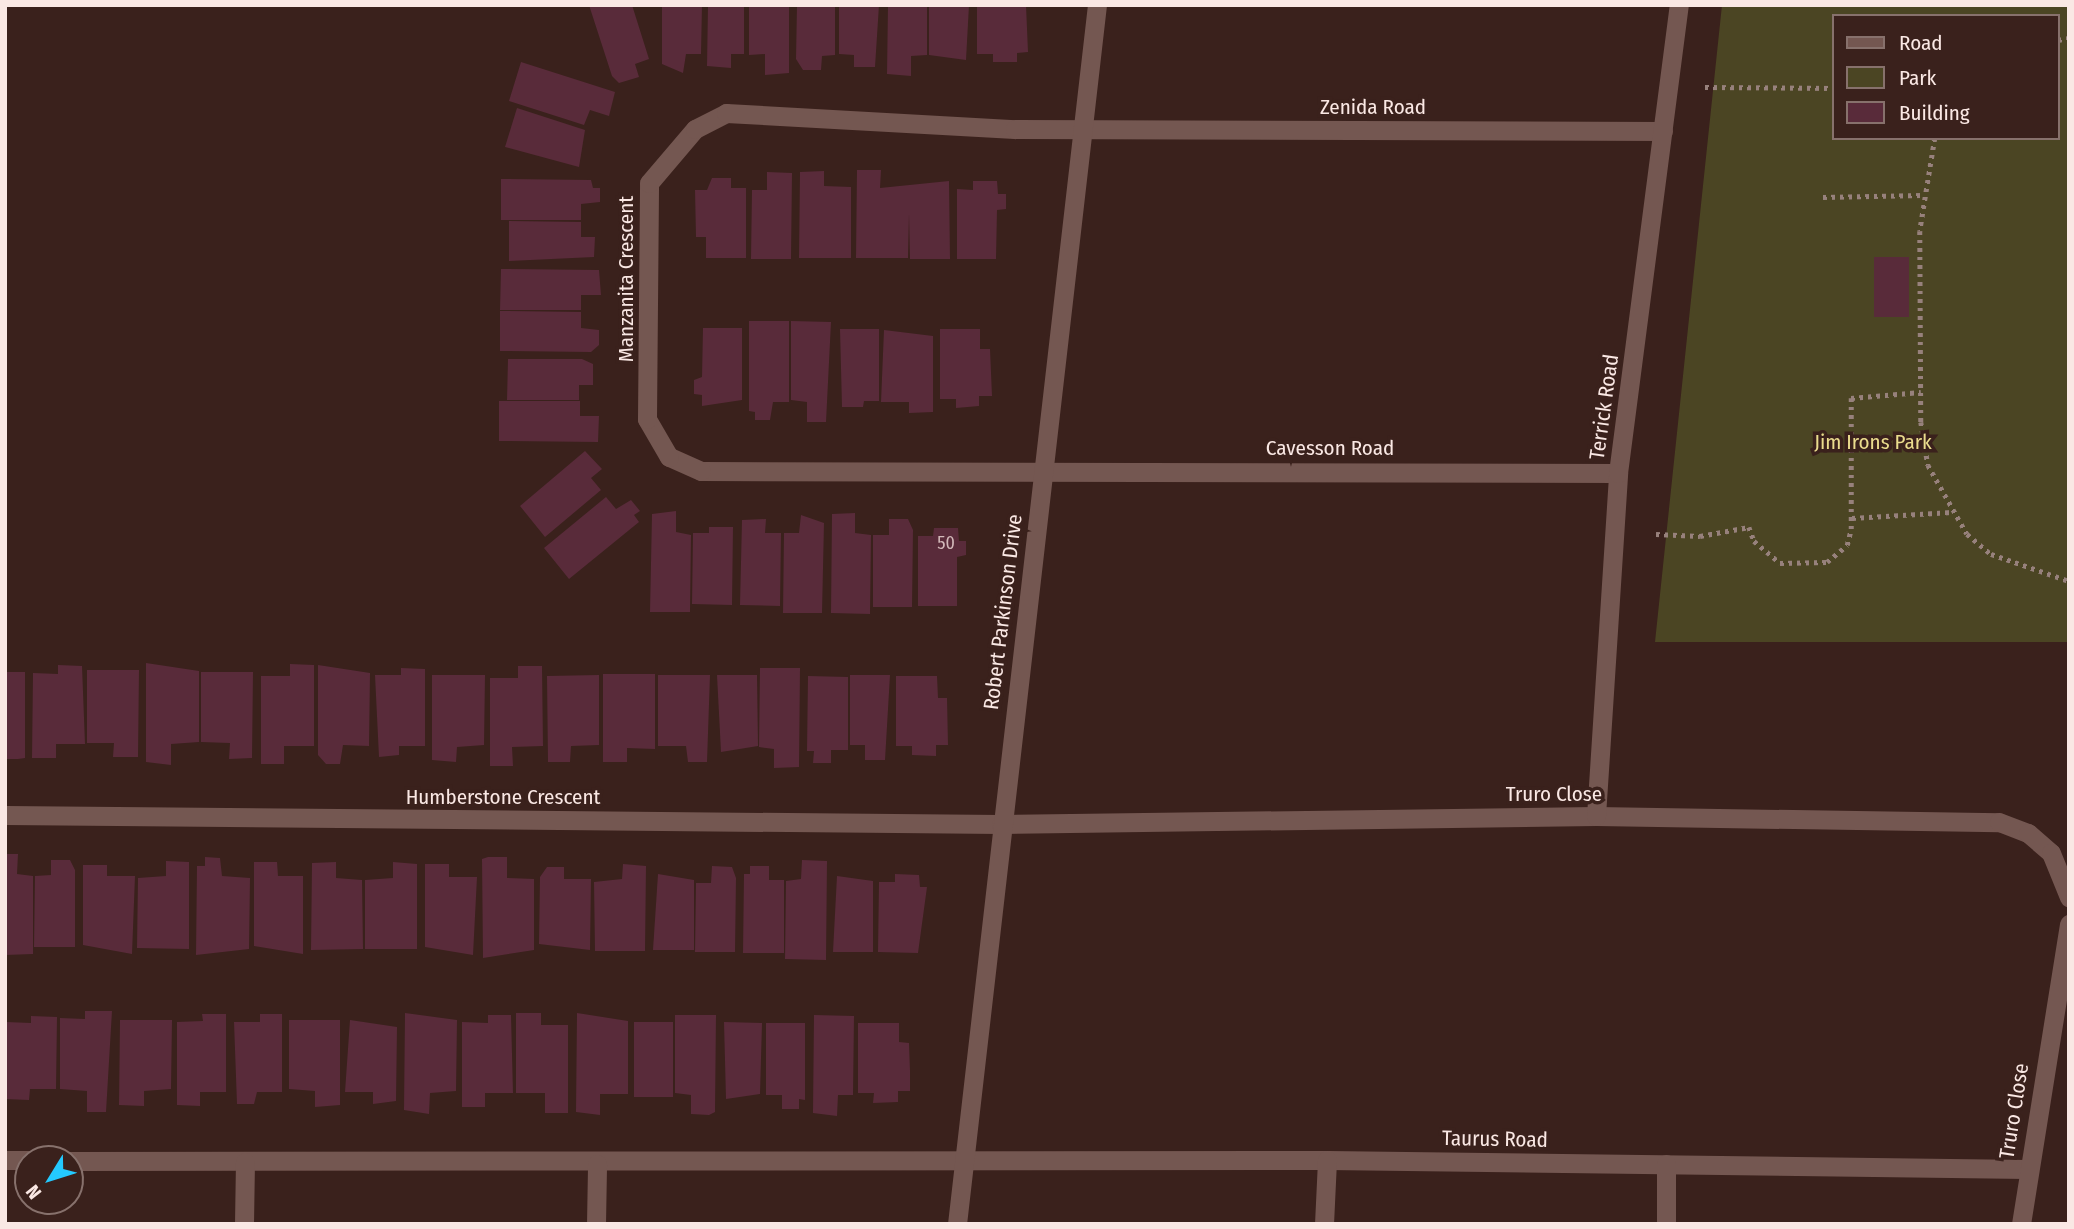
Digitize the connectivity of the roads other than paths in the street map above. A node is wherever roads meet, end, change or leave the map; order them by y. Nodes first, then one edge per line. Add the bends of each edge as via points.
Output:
1 (1097, 5) edge
2 (1679, 5) edge
3 (1082, 130) junction
4 (1663, 131) junction
5 (1042, 468) junction
6 (1618, 473) junction
7 (5, 816) edge
8 (1595, 816) junction
9 (1000, 824) junction
10 (2069, 897) edge
11 (2069, 924) edge
12 (1327, 1160) junction
13 (84, 1161) edge
14 (962, 1161) junction
15 (245, 1162) junction
16 (597, 1164) junction
17 (1666, 1164) junction
18 (2027, 1169) junction
19 (244, 1224) edge
20 (596, 1224) edge
21 (957, 1224) edge
22 (1324, 1224) edge
23 (1666, 1224) edge
24 (2021, 1224) edge

1 - 3 street, Robert Parkinson Drive
2 - 4 street, Terrick Road
3 - 4 street, Zenida Road
3 - 5 street, Robert Parkinson Drive
3 - 5 street, Manzanita Crescent via 726,113 677,145 649,183 647,419 669,457 701,471
4 - 6 street, Terrick Road
5 - 6 street, Cavesson Road
5 - 9 street, Robert Parkinson Drive
6 - 8 street, Terrick Road
7 - 9 street, Humberstone Crescent
8 - 9 street, Truro Close
8 - 10 street, Truro Close via 1999,822 2028,833 2051,853
9 - 14 street, Robert Parkinson Drive
11 - 18 street, Truro Close
12 - 14 street, Taurus Road
12 - 17 street, Taurus Road
12 - 22 street
13 - 15 street
14 - 16 street
14 - 21 street, Robert Parkinson Drive
15 - 16 street
15 - 19 street
16 - 20 street
17 - 18 street, Taurus Road
17 - 23 street
18 - 24 street, Truro Close

